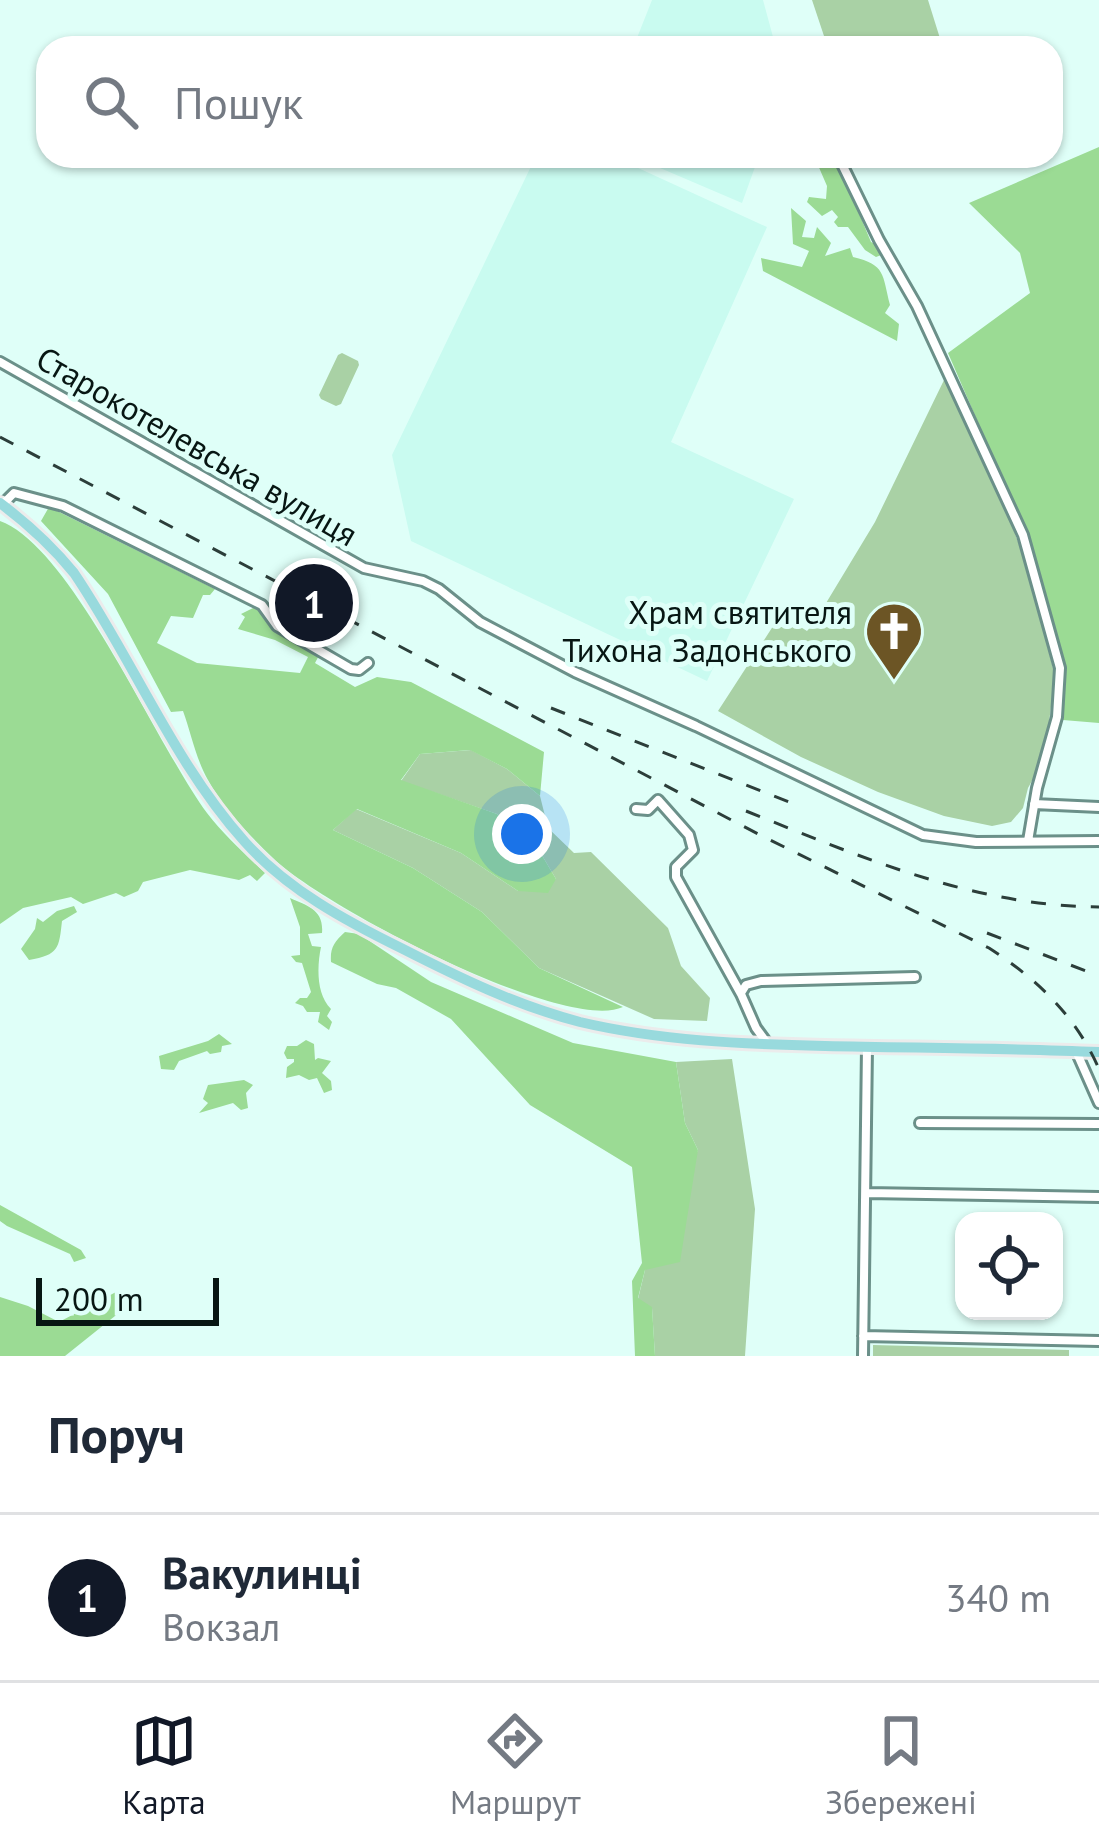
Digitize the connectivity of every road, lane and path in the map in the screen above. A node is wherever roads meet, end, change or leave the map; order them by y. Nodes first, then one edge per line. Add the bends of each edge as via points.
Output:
1 (844, 168) edge
2 (0, 362) edge
3 (1, 504) edge
4 (368, 663) dead end
5 (1034, 803) junction
6 (1099, 807) edge
7 (636, 809) dead end
8 (1028, 841) junction
9 (1099, 841) edge
10 (915, 977) dead end
11 (741, 994) junction
12 (768, 1044) junction
13 (867, 1047) junction
14 (1076, 1051) junction
15 (1099, 1052) edge
16 (1099, 1103) edge
17 (920, 1123) dead end
18 (1099, 1124) edge
19 (866, 1193) junction
20 (1099, 1197) edge
21 (863, 1336) junction
22 (1099, 1341) edge
23 (863, 1356) edge

1 - 5 street via 1023,535 1060,668 1057,717
2 - 8 street, Старокотелевська вулиця via 364,568 423,580 480,622 574,672 923,835
3 - 4 street via 14,493 63,506 262,605 277,626 350,669
3 - 12 main road via 74,573 211,798 250,847 318,903 553,1014 614,1029
5 - 6 street
5 - 8 street
7 - 11 street via 648,811 658,800 689,835 693,850 676,877
8 - 9 street, Старокотелевська вулиця
10 - 11 street via 761,981
11 - 12 street
12 - 13 main road
13 - 14 main road
13 - 19 street
14 - 15 main road
14 - 16 street
17 - 18 street
19 - 20 street
19 - 21 street
21 - 22 street
21 - 23 street

